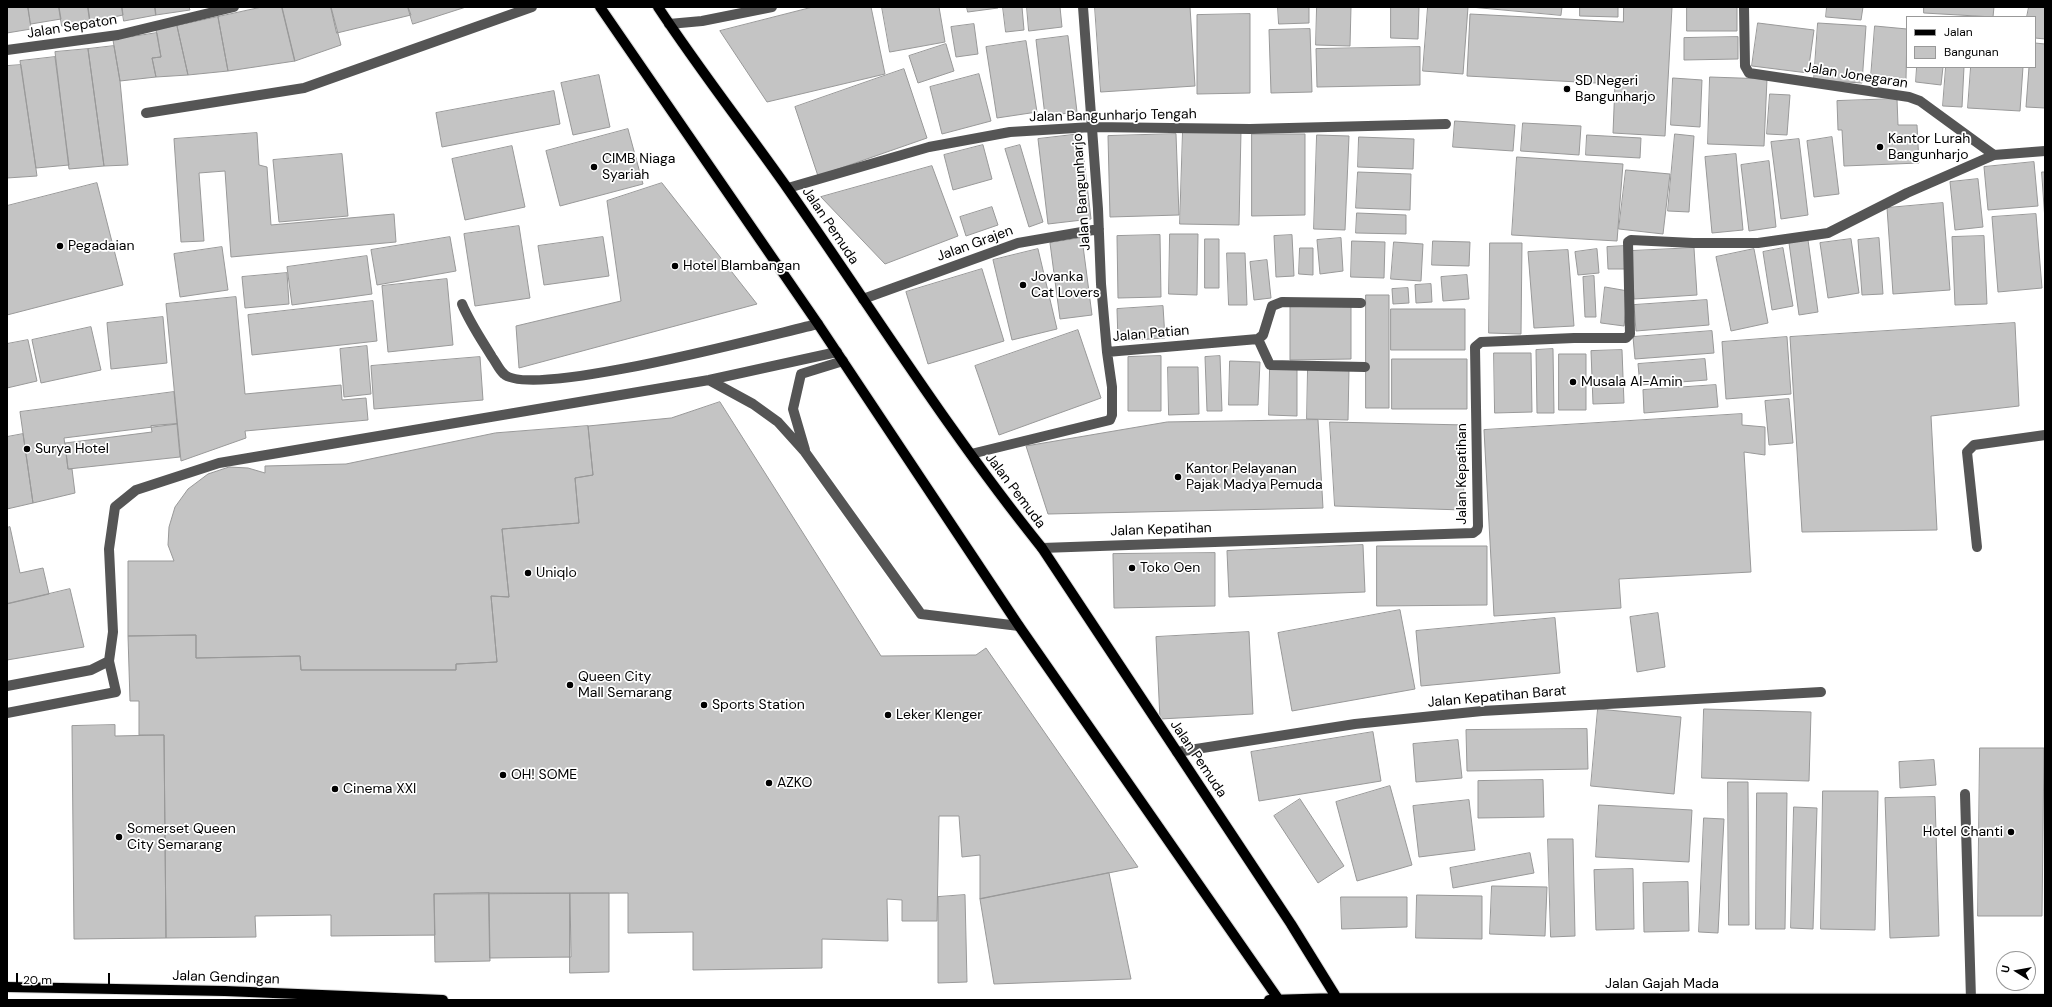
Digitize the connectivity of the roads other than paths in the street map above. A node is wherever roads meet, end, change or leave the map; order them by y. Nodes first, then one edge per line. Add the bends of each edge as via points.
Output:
1 (234, 7) edge
2 (532, 7) edge
3 (600, 7) edge
4 (658, 7) edge
5 (772, 7) edge
6 (1083, 7) edge
7 (1744, 7) edge
8 (669, 24) junction
9 (7, 50) edge
10 (146, 113) dead end
11 (1446, 124) dead end
12 (1092, 127) junction
13 (2045, 151) edge
14 (1994, 155) junction
15 (788, 188) junction
16 (1100, 229) junction
17 (863, 299) junction
18 (1361, 303) dead end
19 (462, 304) dead end
20 (818, 324) junction
21 (1258, 338) junction
22 (837, 352) junction
23 (1107, 352) junction
24 (843, 361) junction
25 (1365, 367) dead end
26 (709, 380) junction
27 (2045, 435) edge
28 (806, 452) junction
29 (971, 454) junction
30 (1977, 547) dead end
31 (1042, 548) junction
32 (1018, 626) junction
33 (109, 661) junction
34 (7, 686) edge
35 (1821, 692) dead end
36 (7, 713) edge
37 (1177, 752) junction
38 (1965, 794) dead end
39 (7, 987) edge
40 (266, 996) edge
41 (1402, 998) junction
42 (1338, 999) edge
43 (1971, 999) junction
44 (2045, 999) edge
45 (444, 1000) edge
46 (1275, 1000) edge
47 (1387, 1000) edge

1 - 9 street, Jalan Sepaton via 118,35
2 - 10 street via 304,88
3 - 20 main road
4 - 8 main road, Jalan Pemuda
5 - 8 street via 702,21
6 - 12 street, Jalan Bangunharjo
7 - 14 street, Jalan Jonegaran via 1746,70 1749,74 1909,97 1920,102
8 - 15 main road, Jalan Pemuda
11 - 12 street, Jalan Bangunharjo Tengah via 1250,129
12 - 15 street, Jalan Bangunharjo Tengah via 1010,132 929,147
12 - 16 street, Jalan Bangunharjo
13 - 14 street
14 - 31 street, Jalan Kepatihan via 1907,193 1828,233 1758,244 1635,239 1628,242 1630,334 1626,338 1481,342 1475,347 1478,526 1473,533
15 - 17 main road, Jalan Pemuda
16 - 17 street, Jalan Grajen via 1018,243
16 - 23 street, Jalan Bangunharjo
17 - 29 main road, Jalan Pemuda
18 - 21 street via 1276,303 1272,306 1263,335
19 - 20 street via 472,328 504,375 517,381 582,376 673,358
20 - 22 main road
21 - 23 street, Jalan Patian
21 - 25 street via 1270,365
22 - 24 main road
22 - 26 street
23 - 29 street, Jalan Patian via 1112,387 1110,420
24 - 28 street via 801,374 793,409
24 - 32 main road
26 - 28 street via 753,404 778,422
26 - 33 street via 219,463 136,490 115,507 109,549 113,632
27 - 30 street via 1970,447 1968,452
28 - 32 street via 921,614
29 - 31 main road, Jalan Pemuda via 1007,505
31 - 37 main road, Jalan Pemuda
32 - 46 main road
33 - 34 street via 91,670
33 - 36 street via 116,692
35 - 37 street, Jalan Kepatihan Barat via 1482,711 1355,724
37 - 42 main road, Jalan Pemuda
38 - 43 street
39 - 40 main road, Jalan Gendingan
40 - 45 main road, Jalan Gendingan
41 - 42 main road, Jalan Gajah Mada
41 - 43 main road, Jalan Gajah Mada
41 - 47 main road
42 - 46 main road, Jalan Gajah Mada
43 - 44 main road, Jalan Gajah Mada

